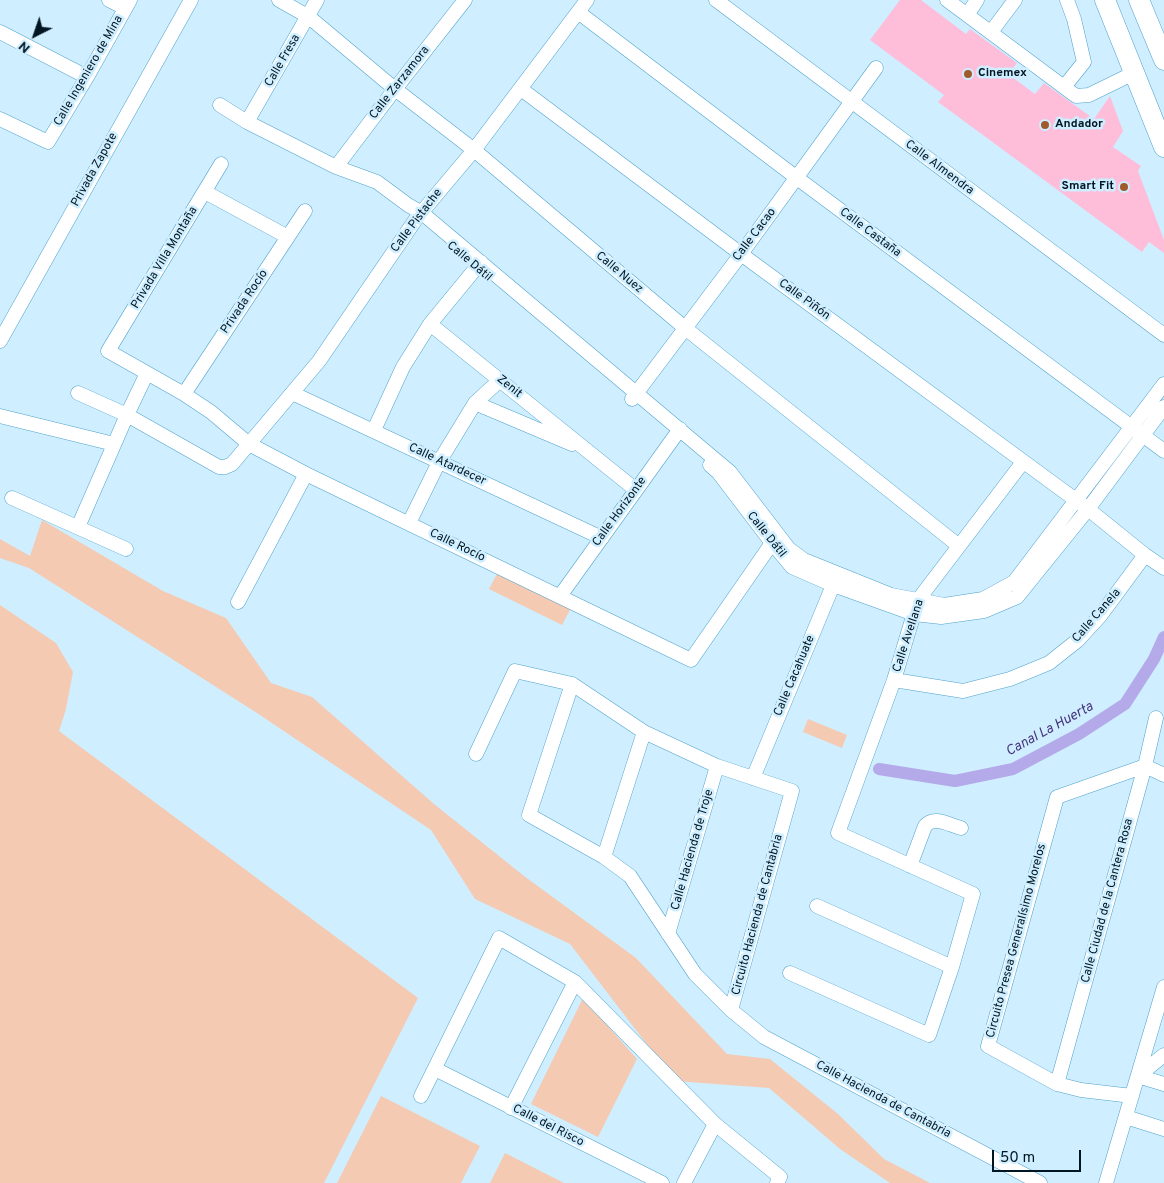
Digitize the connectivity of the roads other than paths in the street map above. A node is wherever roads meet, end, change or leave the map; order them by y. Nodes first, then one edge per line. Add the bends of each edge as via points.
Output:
1 (109, 0) edge
2 (191, 0) edge
3 (279, 0) edge
4 (317, 0) edge
5 (465, 0) edge
6 (587, 0) edge
7 (716, 0) edge
8 (947, 0) edge
9 (978, 0) edge
10 (1015, 0) edge
11 (1066, 0) edge
12 (1105, 0) edge
13 (1139, 0) edge
14 (128, 4) edge
15 (578, 12) junction
16 (967, 15) junction
17 (308, 17) junction
18 (0, 32) edge
19 (991, 32) junction
20 (1164, 60) edge
21 (876, 68) dead end
22 (1134, 73) junction
23 (87, 77) junction
24 (1064, 87) junction
25 (521, 88) junction
26 (394, 89) junction
27 (852, 103) junction
28 (220, 106) dead end
29 (0, 120) edge
30 (247, 122) junction
31 (1164, 148) edge
32 (474, 150) junction
33 (221, 164) dead end
34 (336, 167) junction
35 (797, 178) junction
36 (205, 192) junction
37 (305, 211) dead end
38 (419, 216) junction
39 (288, 237) junction
40 (741, 254) junction
41 (479, 265) junction
42 (430, 324) junction
43 (684, 328) junction
44 (1164, 335) edge
45 (0, 340) edge
46 (108, 351) joint
47 (147, 373) junction
48 (500, 380) junction
49 (1164, 384) edge
50 (78, 393) dead end
51 (292, 393) junction
52 (184, 394) junction
53 (634, 396) junction
54 (475, 403) junction
55 (1164, 407) edge
56 (126, 415) junction
57 (0, 416) edge
58 (374, 430) junction
59 (1137, 431) junction
60 (677, 432) junction
61 (114, 444) junction
62 (249, 444) junction
63 (589, 451) junction
64 (1164, 451) edge
65 (439, 462) junction
66 (1023, 462) junction
67 (306, 474) junction
68 (636, 490) junction
69 (12, 498) dead end
70 (1083, 505) junction
71 (409, 523) junction
72 (78, 527) junction
73 (602, 538) junction
74 (772, 544) junction
75 (959, 546) junction
76 (126, 549) dead end
77 (1145, 555) junction
78 (1164, 568) edge
79 (836, 580) junction
80 (560, 596) junction
81 (238, 602) dead end
82 (916, 607) junction
83 (894, 680) junction
84 (572, 684) junction
85 (1156, 718) dead end
86 (644, 732) junction
87 (476, 754) dead end
88 (717, 766) junction
89 (1145, 766) junction
90 (1164, 775) edge
91 (753, 778) junction
92 (960, 828) dead end
93 (604, 857) junction
94 (910, 866) junction
95 (817, 906) dead end
96 (668, 934) junction
97 (952, 967) junction
98 (790, 973) dead end
99 (574, 982) junction
100 (1164, 987) edge
101 (731, 1010) junction
102 (1164, 1054) edge
103 (435, 1068) junction
104 (1138, 1076) junction
105 (1057, 1084) junction
106 (1164, 1084) edge
107 (421, 1096) dead end
108 (1132, 1096) junction
109 (512, 1108) junction
110 (1126, 1117) junction
111 (715, 1124) junction
112 (1164, 1130) edge
113 (662, 1183) edge
114 (684, 1183) edge
115 (777, 1183) edge
116 (1040, 1183) edge
117 (1106, 1183) edge

1 - 14 street
2 - 45 street, Privada Zapote
3 - 17 street, Calle Nuez
4 - 17 street, Calle Fresa
5 - 26 street, Calle Zarzamora
6 - 15 street, Calle Pistache
7 - 27 street, Calle Almendra
8 - 16 street
9 - 16 street
10 - 19 street
11 - 24 street via 1084,62
12 - 22 highway
13 - 20 highway
14 - 23 street, Calle Ingeniero de Mina
15 - 25 street, Calle Pistache
15 - 35 street, Calle Castaña
16 - 19 street
17 - 26 street, Calle Nuez
17 - 30 street, Calle Fresa
18 - 23 street
19 - 24 street
21 - 27 street, Calle Cacao
22 - 24 street via 1089,95 1076,96
22 - 31 highway
23 - 29 street, Calle Ingeniero de Mina via 48,142
25 - 32 street, Calle Pistache
25 - 40 street, Calle Piñón
26 - 32 street, Calle Nuez
26 - 34 street, Calle Zarzamora
27 - 35 street, Calle Cacao
27 - 44 street, Calle Almendra
28 - 30 street, Calle Dátil
30 - 34 street, Calle Dátil
32 - 38 street, Calle Pistache
32 - 43 street, Calle Nuez
33 - 36 street, Privada Villa Montaña
34 - 38 street, Calle Dátil via 377,182
35 - 40 street, Calle Cacao
35 - 59 street, Calle Castaña
36 - 39 street
36 - 46 street, Privada Villa Montaña
37 - 39 street, Privada Rocío
38 - 41 street, Calle Dátil
38 - 51 street, Calle Pistache
39 - 52 street, Privada Rocío
40 - 43 street, Calle Cacao
40 - 66 street, Calle Piñón
41 - 42 street
41 - 53 street, Calle Dátil
42 - 48 street, Zenit
42 - 58 street via 403,367
43 - 53 street, Calle Cacao
43 - 75 street, Calle Nuez
46 - 47 street, Calle Rocío
47 - 52 street, Calle Rocío
47 - 56 street
48 - 54 street
48 - 63 street, Zenit
49 - 59 street, Calle Dátil
50 - 56 street, Calle Pistache
51 - 58 street, Calle Atardecer
51 - 62 street, Calle Pistache
52 - 62 street, Calle Rocío
53 - 60 street, Calle Dátil
54 - 63 street, Zenit
54 - 65 street
55 - 59 street, Calle Dátil
56 - 61 street
56 - 62 street, Calle Pistache via 219,467 232,464
57 - 61 street
58 - 65 street, Calle Atardecer
59 - 64 street, Calle Castaña
59 - 70 street, Calle Dátil
60 - 68 street, Calle Horizonte
60 - 74 street, Calle Dátil via 718,472
60 - 79 street, Calle Dátil via 730,472 789,549
61 - 72 street
62 - 67 street, Calle Rocío
63 - 68 street, Zenit
65 - 71 street
65 - 73 street, Calle Atardecer
66 - 70 street, Calle Piñón
66 - 75 street, Calle Avellana
67 - 71 street, Calle Rocío
67 - 81 street
68 - 73 street, Calle Horizonte
69 - 72 street
70 - 77 street
70 - 82 street, Calle Dátil via 1014,582 983,599
71 - 80 street, Calle Rocío
72 - 76 street
73 - 80 street, Calle Horizonte
74 - 79 street, Calle Dátil via 792,567
74 - 80 street, Calle Rocío via 691,660
75 - 82 street, Calle Avellana
77 - 78 street
77 - 83 street, Calle Canela via 1100,616 1078,640 1049,663 1010,679 962,691
79 - 82 street, Calle Dátil via 891,595
79 - 91 street, Calle Cacahuate
82 - 83 street, Calle Avellana
83 - 94 street, Calle Avellana via 838,834
84 - 86 street, Circuito Hacienda de Cantabria
84 - 87 street, Circuito Hacienda de Cantabria via 515,671
84 - 93 street, Circuito Hacienda de Cantabria via 529,815
85 - 89 street, Calle Ciudad de la Cantera Rosa
86 - 88 street, Circuito Hacienda de Cantabria
86 - 93 street
88 - 91 street, Circuito Hacienda de Cantabria
88 - 96 street, Calle Hacienda de Troje
89 - 90 street
89 - 105 street, Calle Ciudad de la Cantera Rosa
89 - 105 street, Circuito Presea Generalísimo Morelos via 1057,797 988,1046
91 - 101 street, Circuito Hacienda de Cantabria via 792,791
92 - 94 street via 928,821
93 - 96 street, Circuito Hacienda de Cantabria via 630,876
94 - 97 street via 973,894
95 - 97 street
96 - 101 street, Circuito Hacienda de Cantabria via 695,974
97 - 98 street via 929,1035
99 - 103 street via 499,938
99 - 109 street
99 - 111 street
100 - 104 street
101 - 116 street, Calle Hacienda de Cantabria via 764,1037
102 - 104 street
103 - 107 street
103 - 109 street, Calle del Risco
104 - 106 street
104 - 108 street
105 - 108 street, Circuito Presea Generalísimo Morelos
108 - 110 street
109 - 113 street, Calle del Risco
110 - 112 street
110 - 117 street
111 - 114 street
111 - 115 street via 780,1177

